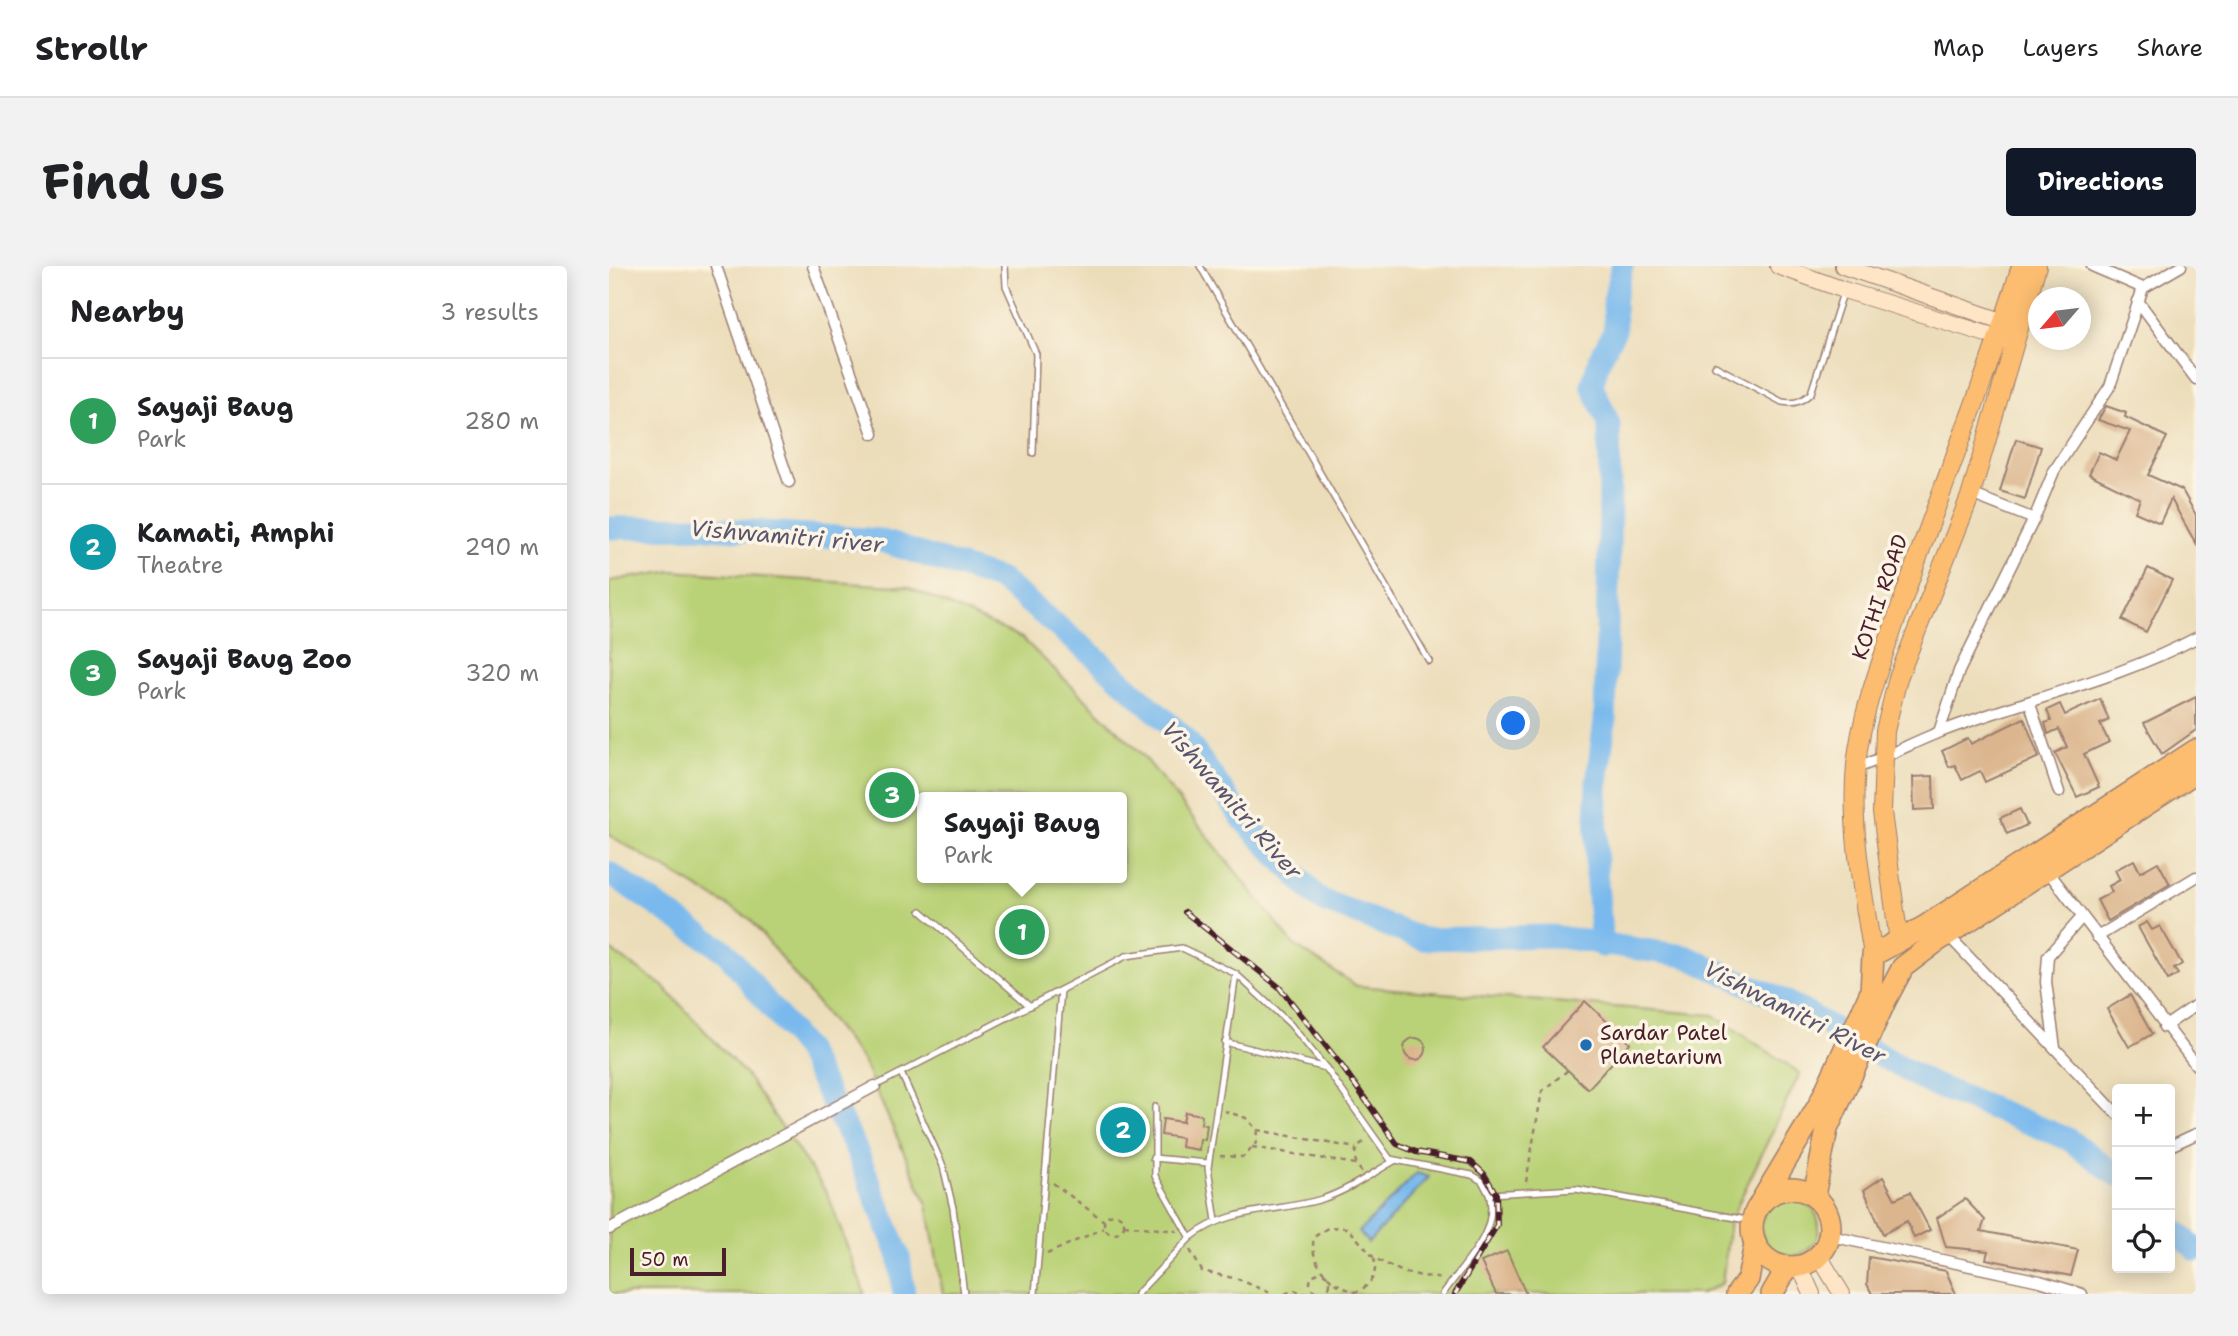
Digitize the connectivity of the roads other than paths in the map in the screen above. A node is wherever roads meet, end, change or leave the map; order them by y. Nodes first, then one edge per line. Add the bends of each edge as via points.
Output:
1 (716, 266) edge
2 (813, 266) edge
3 (1005, 266) edge
4 (1200, 266) edge
5 (1778, 266) edge
6 (1843, 266) edge
7 (2021, 266) edge
8 (2036, 266) edge
9 (2092, 266) edge
10 (2181, 266) edge
11 (2143, 288) junction
12 (1844, 290) junction
13 (2139, 301) junction
14 (2009, 332) junction
15 (1715, 366) dead end
16 (2196, 379) edge
17 (873, 434) dead end
18 (1033, 453) dead end
19 (789, 482) dead end
20 (1971, 494) junction
21 (2034, 519) junction
22 (2196, 638) edge
23 (1429, 661) dead end
24 (2030, 704) junction
25 (1939, 732) junction
26 (2196, 750) edge
27 (1883, 758) junction
28 (1856, 768) junction
29 (2196, 772) edge
30 (2059, 792) dead end
31 (2047, 870) junction
32 (2196, 877) edge
33 (921, 911) dead end
34 (2082, 917) junction
35 (1947, 934) junction
36 (2097, 937) junction
37 (1899, 942) junction
38 (1873, 956) junction
39 (1903, 967) junction
40 (1236, 974) junction
41 (1061, 990) junction
42 (1877, 990) junction
43 (2196, 1005) edge
44 (1030, 1006) junction
45 (2164, 1027) junction
46 (1225, 1042) junction
47 (2055, 1048) junction
48 (2196, 1065) edge
49 (1326, 1068) junction
50 (901, 1073) junction
51 (875, 1086) joint
52 (1154, 1107) dead end
53 (1827, 1108) junction
54 (2112, 1109) edge
55 (2196, 1134) edge
56 (2175, 1144) edge
57 (1153, 1158) junction
58 (1394, 1161) junction
59 (1208, 1163) junction
60 (1489, 1194) junction
61 (1814, 1196) junction
62 (1761, 1202) junction
63 (1752, 1221) junction
64 (1216, 1222) junction
65 (609, 1229) edge
66 (1830, 1236) junction
67 (1188, 1238) junction
68 (1755, 1245) junction
69 (1819, 1256) junction
70 (1794, 1268) junction
71 (964, 1294) edge
72 (1035, 1294) edge
73 (1137, 1294) edge
74 (1443, 1294) edge
75 (1737, 1294) edge
76 (1772, 1294) edge
77 (1812, 1294) edge
78 (1842, 1294) edge
79 (2082, 1294) edge

1 - 19 street
2 - 17 street
3 - 18 lane via 1006,286 1036,354
4 - 23 lane
5 - 12 street
6 - 14 street
7 - 14 main road, KOTHI ROAD
8 - 14 main road, KOTHI ROAD
9 - 11 street
10 - 11 street
11 - 13 street
12 - 14 street
12 - 15 lane via 1811,393 1804,399 1794,404 1782,402
13 - 16 street
13 - 21 street via 2110,386 2054,471
14 - 20 main road, KOTHI ROAD
14 - 28 main road, KOTHI ROAD via 1875,680
20 - 21 street
20 - 27 main road, KOTHI ROAD via 1898,678
21 - 25 street via 1959,671
22 - 24 street via 2166,654
24 - 25 street
24 - 30 street
25 - 27 street
26 - 37 highway
27 - 28 street
27 - 37 main road, KOTHI ROAD via 1885,851
28 - 38 main road, KOTHI ROAD via 1856,837
29 - 31 highway
31 - 34 street
31 - 35 highway
32 - 36 street
33 - 44 lane
34 - 36 street
34 - 47 street via 2048,956 2046,982
35 - 39 highway
35 - 47 street
36 - 45 street
37 - 38 highway
37 - 39 highway
38 - 42 highway
39 - 42 highway
40 - 41 lane via 1182,948 1126,956
40 - 46 lane
40 - 49 lane via 1290,1024
41 - 44 lane
41 - 72 lane
42 - 53 highway
43 - 45 street
44 - 50 lane
45 - 48 street
46 - 49 lane
46 - 59 lane
47 - 54 street
49 - 58 lane via 1372,1138
50 - 51 lane
50 - 71 lane via 943,1166
51 - 65 street
52 - 57 lane
53 - 61 highway
53 - 62 highway
55 - 56 street
57 - 59 lane
57 - 67 lane via 1155,1176
58 - 60 lane via 1472,1175
58 - 64 lane via 1322,1199 1249,1210
59 - 64 lane
60 - 63 lane via 1576,1189
60 - 74 lane via 1492,1224
61 - 62 highway via 1781,1190
61 - 66 highway via 1828,1214
62 - 63 highway
63 - 68 highway
64 - 67 lane
66 - 69 highway
66 - 79 street
67 - 73 lane
68 - 70 highway via 1774,1264
68 - 75 highway via 1748,1279
69 - 70 highway
69 - 78 street
70 - 76 highway
70 - 77 street

